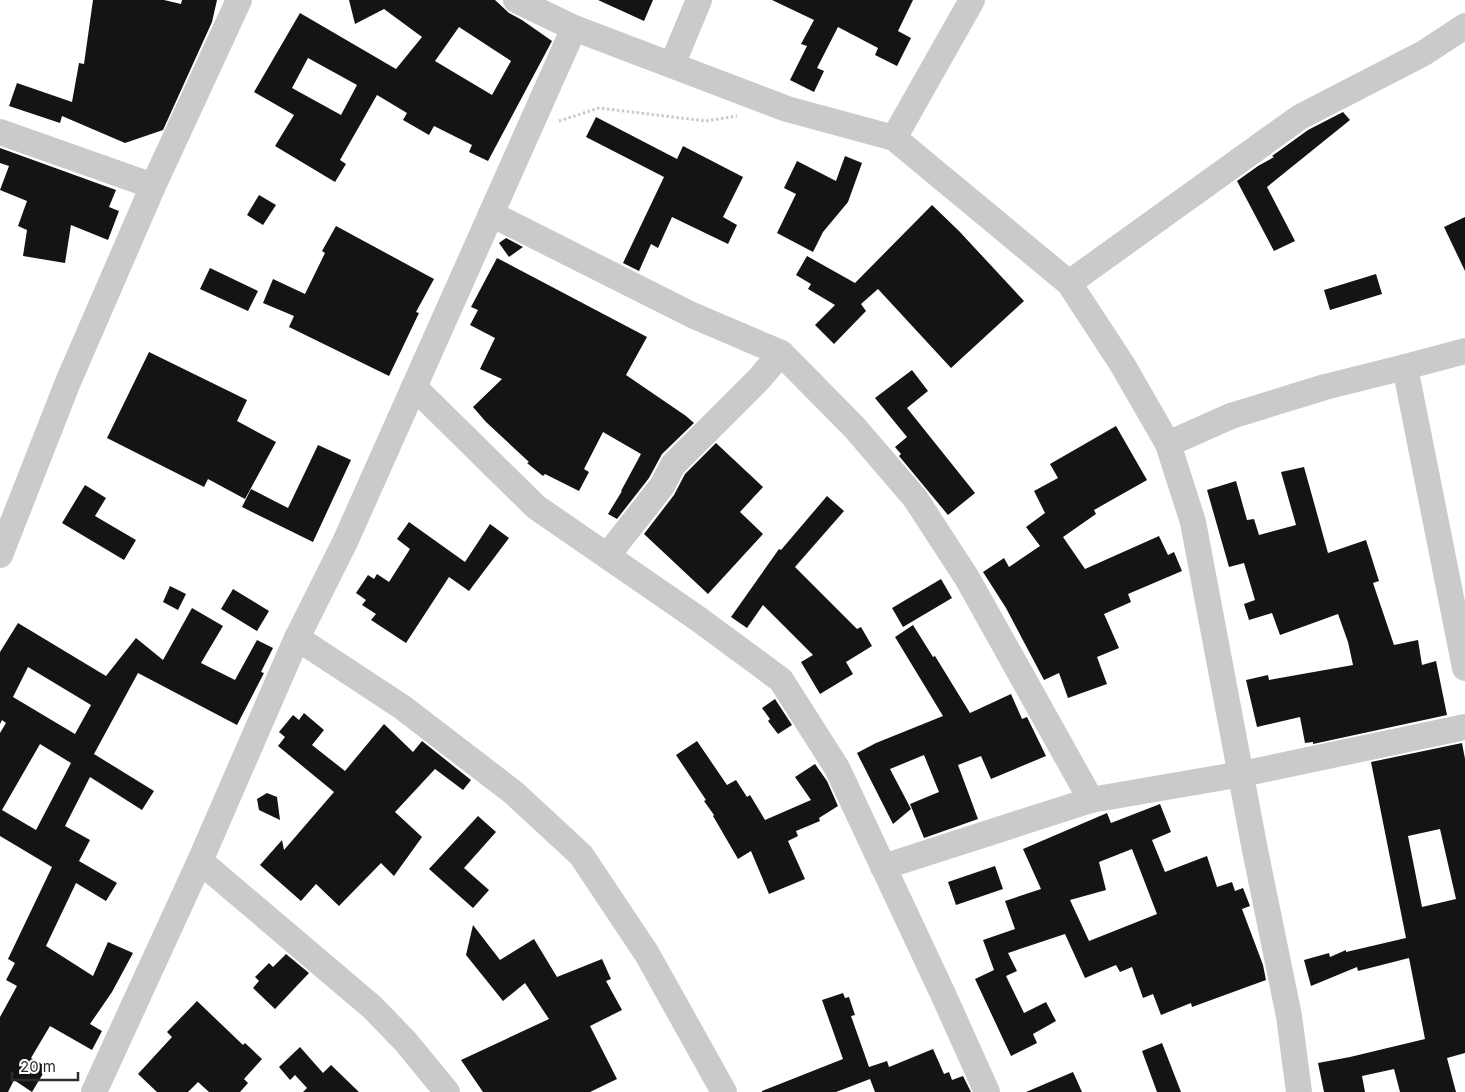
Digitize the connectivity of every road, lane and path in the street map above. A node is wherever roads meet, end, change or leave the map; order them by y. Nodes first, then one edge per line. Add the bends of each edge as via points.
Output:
1 (239, 0) edge
2 (516, 0) edge
3 (699, 0) edge
4 (972, 0) edge
5 (1465, 26) edge
6 (574, 28) junction
7 (672, 65) junction
8 (742, 116) dead end
9 (0, 132) edge
10 (528, 132) junction
11 (894, 138) junction
12 (153, 186) junction
13 (491, 214) junction
14 (1069, 283) junction
15 (1465, 350) edge
16 (781, 353) junction
17 (1405, 368) junction
18 (414, 388) junction
19 (1168, 444) junction
20 (0, 555) edge
21 (607, 556) junction
22 (297, 638) junction
23 (1465, 668) edge
24 (1465, 727) edge
25 (1242, 774) junction
26 (1091, 800) junction
27 (200, 861) junction
28 (883, 867) junction
29 (100, 1090) edge
30 (447, 1092) edge
31 (724, 1092) edge
32 (987, 1092) edge
33 (1299, 1092) edge

1 - 12 street
2 - 6 street
3 - 7 street
4 - 11 street
5 - 14 street via 1424,53 1300,117
6 - 7 street
6 - 10 street
7 - 11 street via 787,109
8 - 10 path via 706,121 599,108
9 - 12 street
10 - 13 street
11 - 14 street
12 - 20 street via 68,382
13 - 16 street via 692,315
13 - 18 street
14 - 19 street via 1122,364
15 - 17 street
16 - 21 street via 673,464 662,486
16 - 26 street via 854,427 915,498 967,578
17 - 19 street via 1325,387 1231,416
17 - 23 street
18 - 21 street via 536,507
18 - 22 street via 345,542
19 - 25 street via 1193,522
21 - 28 street via 781,680 837,768
22 - 27 street
22 - 31 street via 402,707 514,793 581,855 647,954
24 - 25 street
25 - 26 street
25 - 33 street via 1289,1016
26 - 28 street
27 - 29 street
27 - 30 street via 372,1007
28 - 32 street

